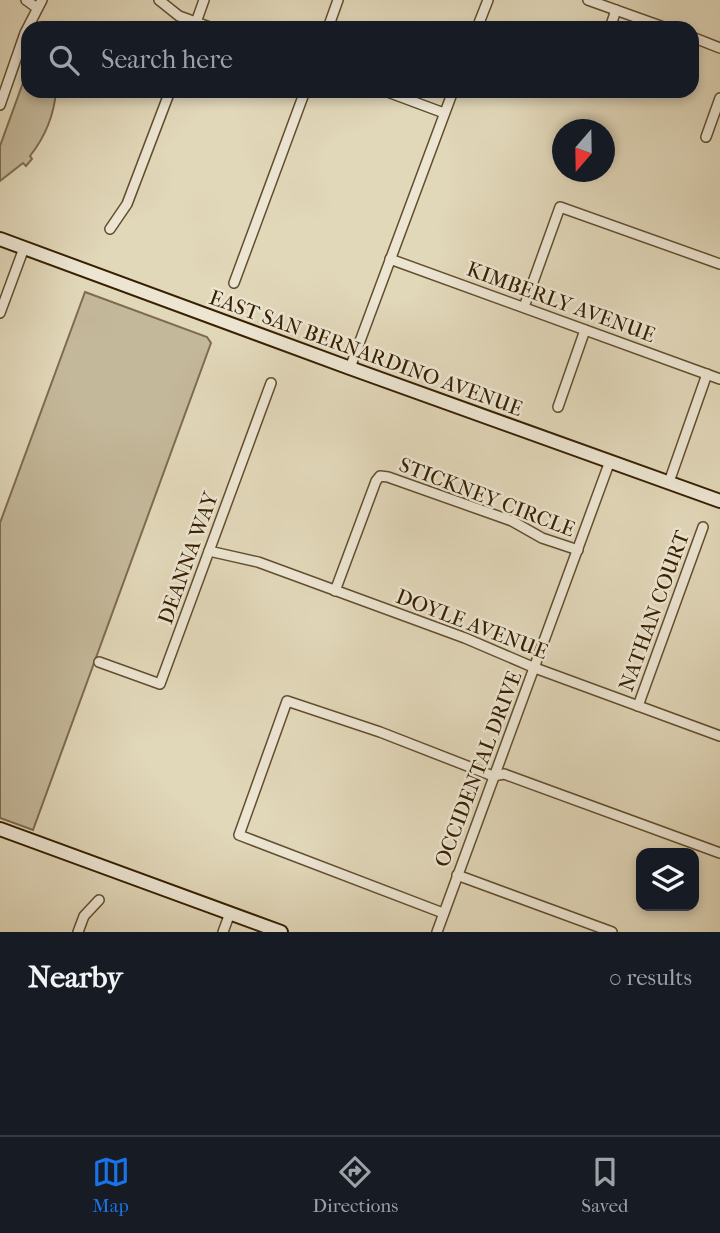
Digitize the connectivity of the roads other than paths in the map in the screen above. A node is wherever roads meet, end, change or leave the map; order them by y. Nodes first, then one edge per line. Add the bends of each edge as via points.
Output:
1 (26, 0) edge
2 (159, 0) edge
3 (204, 0) edge
4 (338, 0) edge
5 (488, 0) edge
6 (589, 0) edge
7 (39, 4) edge
8 (616, 10) junction
9 (31, 21) edge
10 (188, 21) edge
11 (196, 21) edge
12 (330, 21) edge
13 (480, 21) edge
14 (612, 21) edge
15 (647, 21) edge
16 (699, 40) edge
17 (21, 45) edge
18 (720, 48) edge
19 (167, 98) edge
20 (302, 98) edge
21 (404, 98) edge
22 (450, 98) edge
23 (720, 98) edge
24 (0, 105) edge
25 (444, 113) junction
26 (706, 136) dead end
27 (110, 229) dead end
28 (0, 239) edge
29 (24, 248) junction
30 (390, 260) junction
31 (720, 264) edge
32 (233, 282) dead end
33 (524, 307) junction
34 (0, 313) edge
35 (586, 330) junction
36 (350, 368) junction
37 (707, 374) junction
38 (720, 379) edge
39 (271, 383) dead end
40 (558, 407) dead end
41 (610, 461) junction
42 (669, 482) junction
43 (720, 501) edge
44 (703, 527) dead end
45 (209, 551) junction
46 (578, 551) junction
47 (335, 591) junction
48 (99, 662) dead end
49 (535, 668) junction
50 (638, 706) junction
51 (720, 736) edge
52 (493, 776) junction
53 (0, 829) edge
54 (720, 853) edge
55 (457, 875) junction
56 (99, 900) dead end
57 (230, 913) junction
58 (443, 913) junction
59 (78, 932) edge
60 (223, 932) edge
61 (281, 932) edge
62 (437, 932) edge
63 (612, 932) edge

1 - 7 street
2 - 10 street
3 - 11 street
4 - 12 street
5 - 13 street
6 - 8 street
7 - 9 street
8 - 14 street
8 - 15 street
16 - 18 street
17 - 24 street
19 - 27 street via 127,204
20 - 32 street
21 - 25 street
22 - 25 street
23 - 26 street
25 - 30 street
28 - 29 street, EAST SAN BERNARDINO AVENUE
29 - 34 street
29 - 36 street, EAST SAN BERNARDINO AVENUE
30 - 33 street, KIMBERLY AVENUE
30 - 36 street
31 - 33 street via 560,207
33 - 35 street, KIMBERLY AVENUE
35 - 37 street, KIMBERLY AVENUE
35 - 40 street
36 - 41 street, EAST SAN BERNARDINO AVENUE
37 - 38 street, KIMBERLY AVENUE
37 - 42 street
39 - 45 street, DEANNA WAY
41 - 42 street, EAST SAN BERNARDINO AVENUE
41 - 46 street, OCCIDENTAL DRIVE
42 - 43 street, EAST SAN BERNARDINO AVENUE
44 - 50 street, NATHAN COURT
45 - 47 street, DOYLE AVENUE via 258,562
45 - 48 street, DEANNA WAY via 160,684
46 - 47 street, STICKNEY CIRCLE via 512,522 380,476
46 - 49 street, OCCIDENTAL DRIVE
47 - 49 street, DOYLE AVENUE
49 - 50 street, DOYLE AVENUE
49 - 52 street, OCCIDENTAL DRIVE
50 - 51 street, DOYLE AVENUE
52 - 54 street via 505,774
52 - 55 street, OCCIDENTAL DRIVE
52 - 58 street via 288,701 243,823 239,835
53 - 57 street
55 - 58 street, OCCIDENTAL DRIVE
55 - 63 street
56 - 59 street via 84,916
57 - 60 street
57 - 61 street
58 - 62 street, OCCIDENTAL DRIVE

